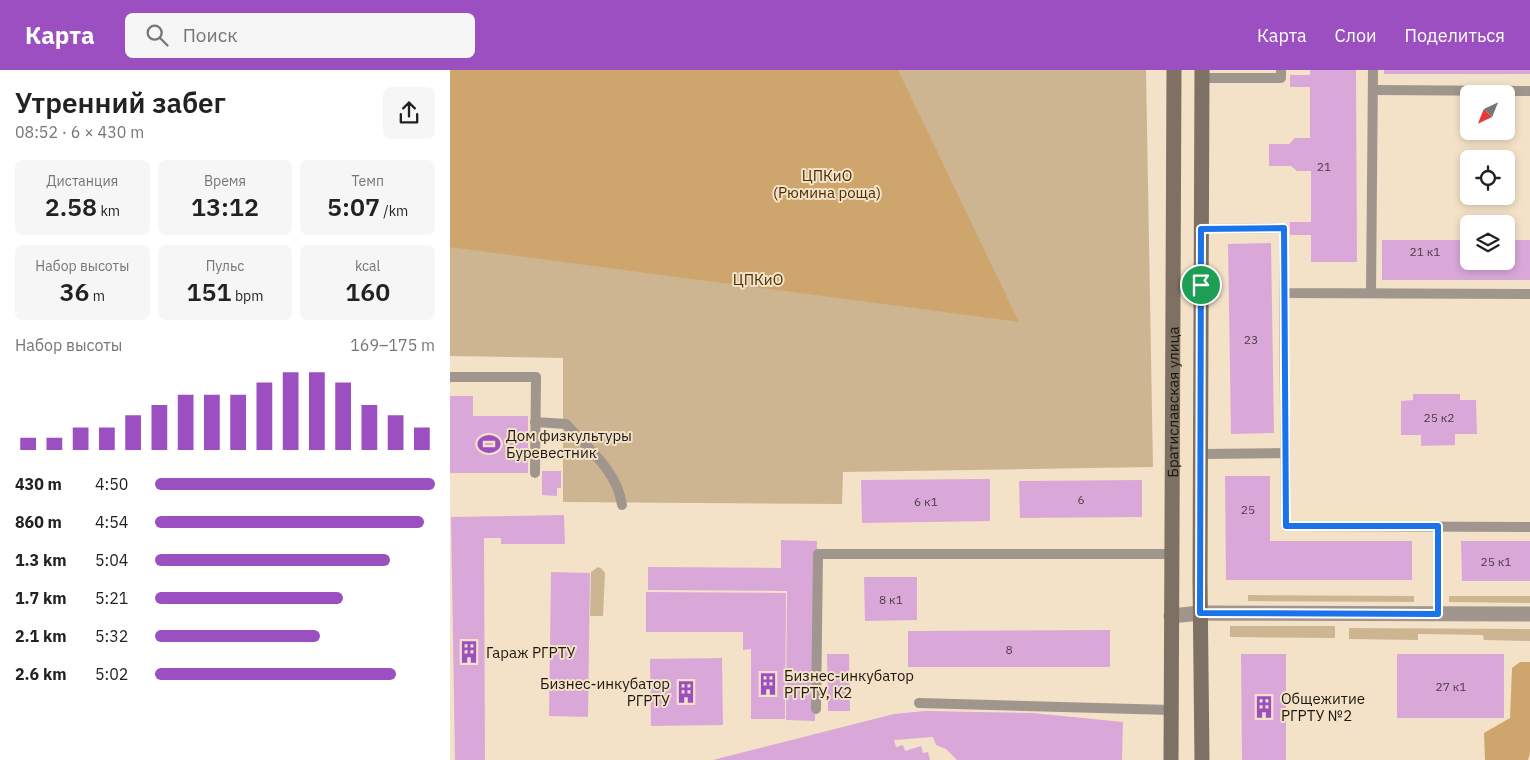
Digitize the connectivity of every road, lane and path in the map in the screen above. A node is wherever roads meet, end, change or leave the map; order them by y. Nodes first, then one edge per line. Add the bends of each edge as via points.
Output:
1 (1174, 70) edge
2 (1281, 70) edge
3 (1373, 70) edge
4 (1202, 74) edge
5 (1373, 90) junction
6 (1530, 91) edge
7 (1201, 229) junction
8 (1284, 293) junction
9 (1371, 293) junction
10 (1530, 294) edge
11 (450, 377) edge
12 (535, 422) junction
13 (1285, 453) junction
14 (1201, 454) junction
15 (535, 473) dead end
16 (622, 505) dead end
17 (1438, 526) junction
18 (1530, 527) edge
19 (1171, 554) junction
20 (1200, 613) junction
21 (1438, 614) junction
22 (1530, 614) edge
23 (1171, 616) junction
24 (919, 703) dead end
25 (816, 709) dead end
26 (1171, 710) junction
27 (1171, 760) edge
28 (1202, 760) edge

1 - 19 street, Братиславская улица
2 - 4 lane via 1281,78
3 - 5 lane
4 - 7 street, Братиславская улица
5 - 6 lane
5 - 9 lane
7 - 8 lane via 1284,228
7 - 14 street, Братиславская улица
8 - 9 lane
8 - 13 lane
9 - 10 lane
11 - 12 lane via 536,378
12 - 15 lane
12 - 16 lane via 566,424 610,472 621,494
13 - 14 lane
13 - 17 lane via 1286,526
14 - 20 street, Братиславская улица
17 - 18 lane
17 - 21 lane
19 - 23 street, Братиславская улица
19 - 25 lane via 818,554
20 - 21 street
20 - 23 street
20 - 28 street, Братиславская улица
21 - 22 street
23 - 26 street, Братиславская улица
24 - 26 lane
26 - 27 street, Братиславская улица

